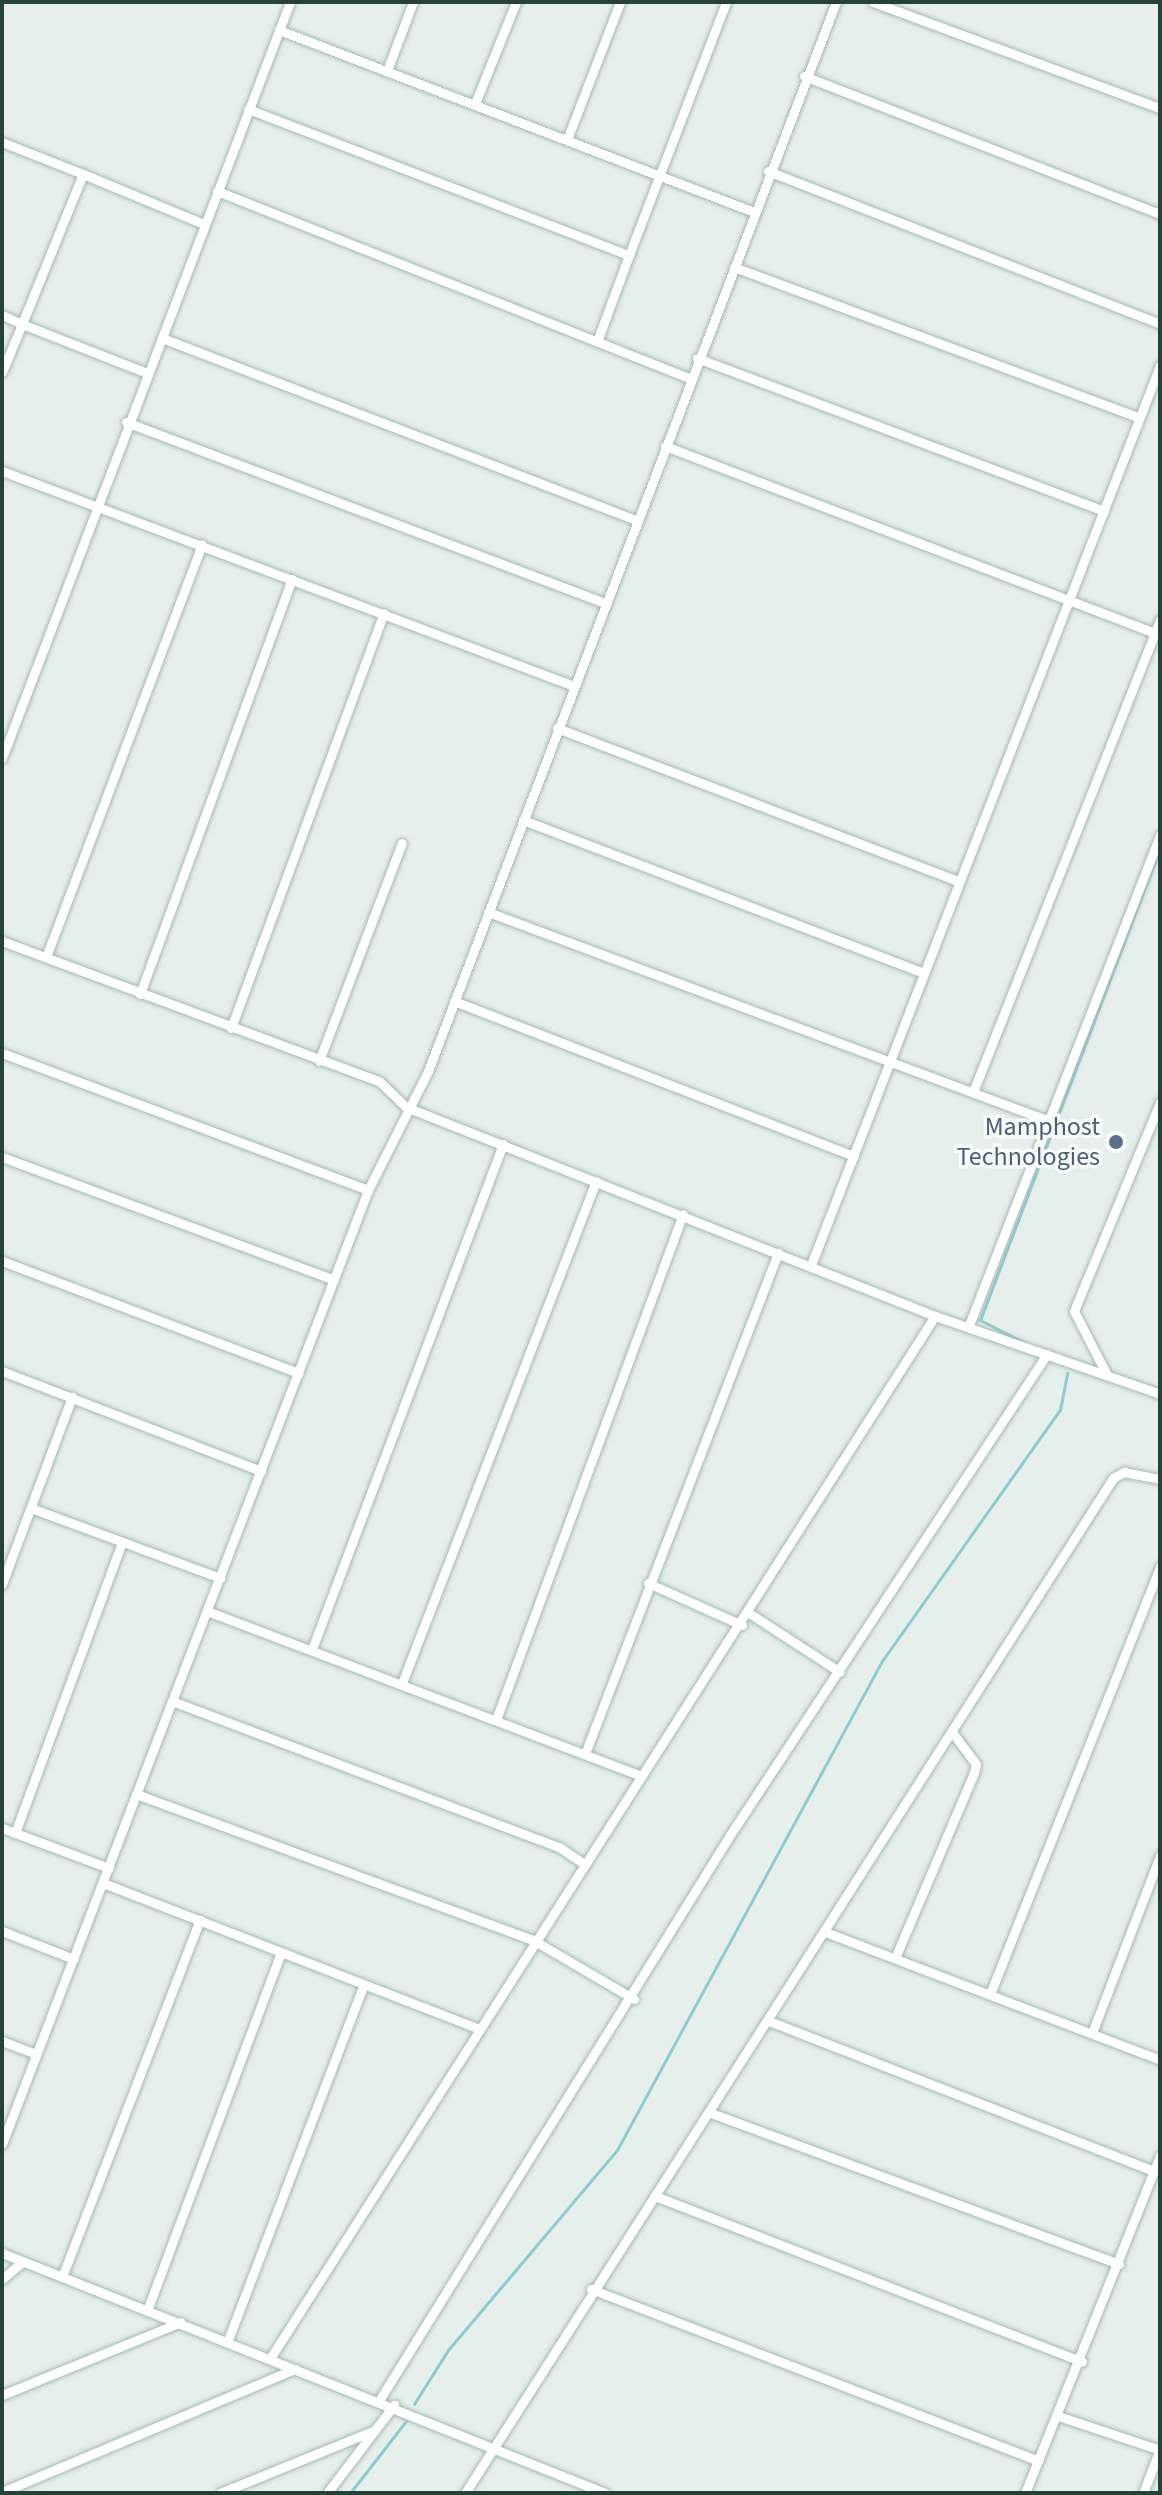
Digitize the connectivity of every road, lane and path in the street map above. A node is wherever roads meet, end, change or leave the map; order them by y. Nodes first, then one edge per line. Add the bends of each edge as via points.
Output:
1 (290, 2) edge
2 (413, 2) edge
3 (516, 2) edge
4 (620, 2) edge
5 (726, 2) edge
6 (836, 2) edge
7 (873, 2) edge
8 (279, 30) junction
9 (388, 68) junction
10 (804, 76) junction
11 (476, 101) junction
12 (1160, 108) edge
13 (248, 109) junction
14 (568, 137) junction
15 (2, 142) edge
16 (768, 171) junction
17 (658, 172) junction
18 (83, 174) junction
19 (217, 191) junction
20 (754, 212) junction
21 (1160, 214) edge
22 (204, 224) junction
23 (629, 255) junction
24 (734, 267) junction
25 (2, 315) edge
26 (22, 324) junction
27 (1160, 324) edge
28 (162, 338) junction
29 (598, 339) junction
30 (697, 358) junction
31 (1160, 365) edge
32 (2, 372) edge
33 (147, 373) junction
34 (689, 378) junction
35 (1139, 418) junction
36 (126, 422) junction
37 (665, 446) junction
38 (2, 471) edge
39 (98, 506) junction
40 (1104, 511) junction
41 (636, 520) junction
42 (202, 545) junction
43 (292, 579) junction
44 (1068, 600) junction
45 (605, 603) junction
46 (384, 613) junction
47 (1160, 620) edge
48 (1157, 634) edge
49 (574, 686) junction
50 (557, 728) junction
51 (2, 758) edge
52 (523, 820) junction
53 (1160, 835) edge
54 (402, 843) dead end
55 (958, 881) junction
56 (488, 912) junction
57 (2, 941) edge
58 (46, 957) junction
59 (924, 973) junction
60 (140, 994) junction
61 (454, 1001) junction
62 (231, 1028) junction
63 (2, 1053) edge
64 (319, 1061) junction
65 (892, 1061) junction
66 (973, 1092) junction
67 (1160, 1102) edge
68 (406, 1107) junction
69 (1049, 1121) junction
70 (503, 1144) junction
71 (854, 1156) junction
72 (2, 1157) edge
73 (596, 1181) junction
74 (368, 1190) junction
75 (683, 1214) junction
76 (778, 1253) junction
77 (2, 1261) edge
78 (811, 1265) junction
79 (334, 1280) junction
80 (935, 1316) junction
81 (969, 1325) junction
82 (1047, 1354) junction
83 (2, 1371) edge
84 (299, 1373) junction
85 (1107, 1375) junction
86 (1160, 1394) edge
87 (72, 1397) junction
88 (261, 1471) junction
89 (1160, 1479) edge
90 (31, 1508) junction
91 (122, 1542) junction
92 (1160, 1567) edge
93 (220, 1578) junction
94 (648, 1583) junction
95 (2, 1584) edge
96 (207, 1611) junction
97 (749, 1613) junction
98 (742, 1625) junction
99 (312, 1649) junction
100 (840, 1672) junction
101 (402, 1683) junction
102 (172, 1701) junction
103 (497, 1717) junction
104 (952, 1732) junction
105 (586, 1751) junction
106 (641, 1776) junction
107 (136, 1794) junction
108 (2, 1828) edge
109 (15, 1833) junction
110 (1160, 1856) edge
111 (584, 1864) junction
112 (109, 1868) junction
113 (103, 1883) junction
114 (200, 1920) junction
115 (2, 1931) edge
116 (828, 1933) junction
117 (533, 1940) junction
118 (281, 1953) junction
119 (895, 1958) junction
120 (74, 1959) junction
121 (363, 1986) junction
122 (990, 1994) junction
123 (634, 1999) junction
124 (769, 2021) junction
125 (476, 2028) junction
126 (1092, 2033) junction
127 (2, 2041) edge
128 (36, 2054) junction
129 (1160, 2060) edge
130 (711, 2113) junction
131 (2, 2142) edge
132 (1160, 2156) edge
133 (1154, 2171) junction
134 (655, 2196) junction
135 (2, 2253) edge
136 (22, 2262) junction
137 (1119, 2264) junction
138 (62, 2277) junction
139 (2, 2279) edge
140 (591, 2289) junction
141 (148, 2308) junction
142 (181, 2322) junction
143 (228, 2340) junction
144 (271, 2357) junction
145 (1082, 2362) junction
146 (295, 2369) junction
147 (2, 2395) edge
148 (380, 2399) junction
149 (394, 2405) junction
150 (1058, 2416) junction
151 (375, 2430) junction
152 (345, 2442) junction
153 (360, 2449) junction
154 (495, 2449) junction
155 (1160, 2449) edge
156 (1038, 2461) junction
157 (2, 2492) edge
158 (220, 2493) edge
159 (327, 2493) edge
160 (465, 2493) edge
161 (605, 2493) edge
162 (1025, 2493) edge
163 (1143, 2493) edge

1 - 8 street
2 - 9 street
3 - 11 street
4 - 14 street
5 - 17 street
6 - 10 street
7 - 12 street
8 - 9 street
8 - 13 street
9 - 11 street
10 - 16 street
10 - 21 street
11 - 14 street
13 - 19 street
13 - 23 street
14 - 17 street
15 - 18 street
16 - 20 street
16 - 27 street
17 - 20 street
17 - 23 street
18 - 22 street
18 - 26 street
19 - 22 street
19 - 29 street
20 - 24 street
22 - 28 street
23 - 29 street
24 - 30 street
24 - 35 street
25 - 26 street
26 - 32 street
26 - 33 street
28 - 33 street
28 - 41 street
29 - 34 street
30 - 34 street
30 - 40 street
31 - 35 street
33 - 36 street
34 - 37 street
35 - 40 street
36 - 39 street
36 - 45 street
37 - 41 street
37 - 44 street
38 - 39 street
39 - 42 street
39 - 51 street
40 - 44 street
41 - 45 street
42 - 43 street
42 - 58 street
43 - 46 street
43 - 60 street
44 - 48 street
44 - 55 street
45 - 49 street
46 - 49 street
46 - 62 street
47 - 48 street
48 - 66 street
49 - 50 street
50 - 52 street
50 - 55 street
52 - 56 street
52 - 59 street
53 - 69 street
54 - 64 street
55 - 59 street
56 - 61 street
56 - 65 street
57 - 58 street
58 - 60 street
59 - 65 street
60 - 62 street
61 - 68 street
61 - 71 street
62 - 64 street
63 - 74 street
64 - 68 street via 379,1081
65 - 66 street
65 - 71 street
66 - 69 street
67 - 85 street via 1074,1311
68 - 70 street
68 - 74 street
69 - 81 street
70 - 73 street
70 - 99 street
71 - 78 street
72 - 79 street
73 - 75 street
73 - 101 street
74 - 79 street
75 - 76 street
75 - 103 street
76 - 78 street
76 - 94 street
77 - 84 street
78 - 80 street
79 - 84 street
80 - 81 street
80 - 97 street
81 - 82 street
82 - 85 street
82 - 100 street
83 - 87 street
84 - 88 street
85 - 86 street
87 - 88 street
87 - 90 street
88 - 93 street
89 - 104 street via 1124,1472 1113,1478
90 - 91 street
90 - 95 street
91 - 93 street
91 - 109 street
92 - 122 street
93 - 96 street
94 - 98 street
94 - 105 street
96 - 99 street
96 - 102 street
97 - 98 street
97 - 100 street
98 - 106 street
99 - 101 street
100 - 123 street via 730,1835
101 - 103 street
102 - 107 street
102 - 111 street via 559,1847
103 - 105 street
104 - 116 street
104 - 119 street via 976,1764 974,1773
105 - 106 street
106 - 111 street
107 - 112 street
107 - 117 street
108 - 109 street
109 - 112 street
110 - 126 street
111 - 117 street
112 - 113 street
113 - 114 street
113 - 120 street
114 - 118 street
114 - 138 street
115 - 120 street
116 - 119 street
116 - 124 street
117 - 123 street
117 - 125 street
118 - 121 street
118 - 141 street
119 - 122 street
120 - 128 street
121 - 125 street
121 - 143 street
122 - 126 street
123 - 148 street
124 - 130 street
124 - 133 street
125 - 144 street
126 - 129 street
127 - 128 street
128 - 131 street
130 - 134 street
130 - 137 street
132 - 133 street
133 - 137 street
134 - 140 street
134 - 145 street
135 - 136 street
136 - 138 street
136 - 139 street
137 - 145 street
138 - 141 street
140 - 154 street
140 - 156 street
141 - 142 street
142 - 143 street
142 - 147 street
143 - 144 street
144 - 146 street
145 - 150 street
146 - 148 street
146 - 157 street
148 - 149 street
149 - 151 street
149 - 154 street
150 - 155 street
150 - 156 street
151 - 152 street
151 - 153 street
152 - 153 street
152 - 158 street
153 - 159 street
154 - 160 street
154 - 161 street
155 - 163 street
156 - 162 street

